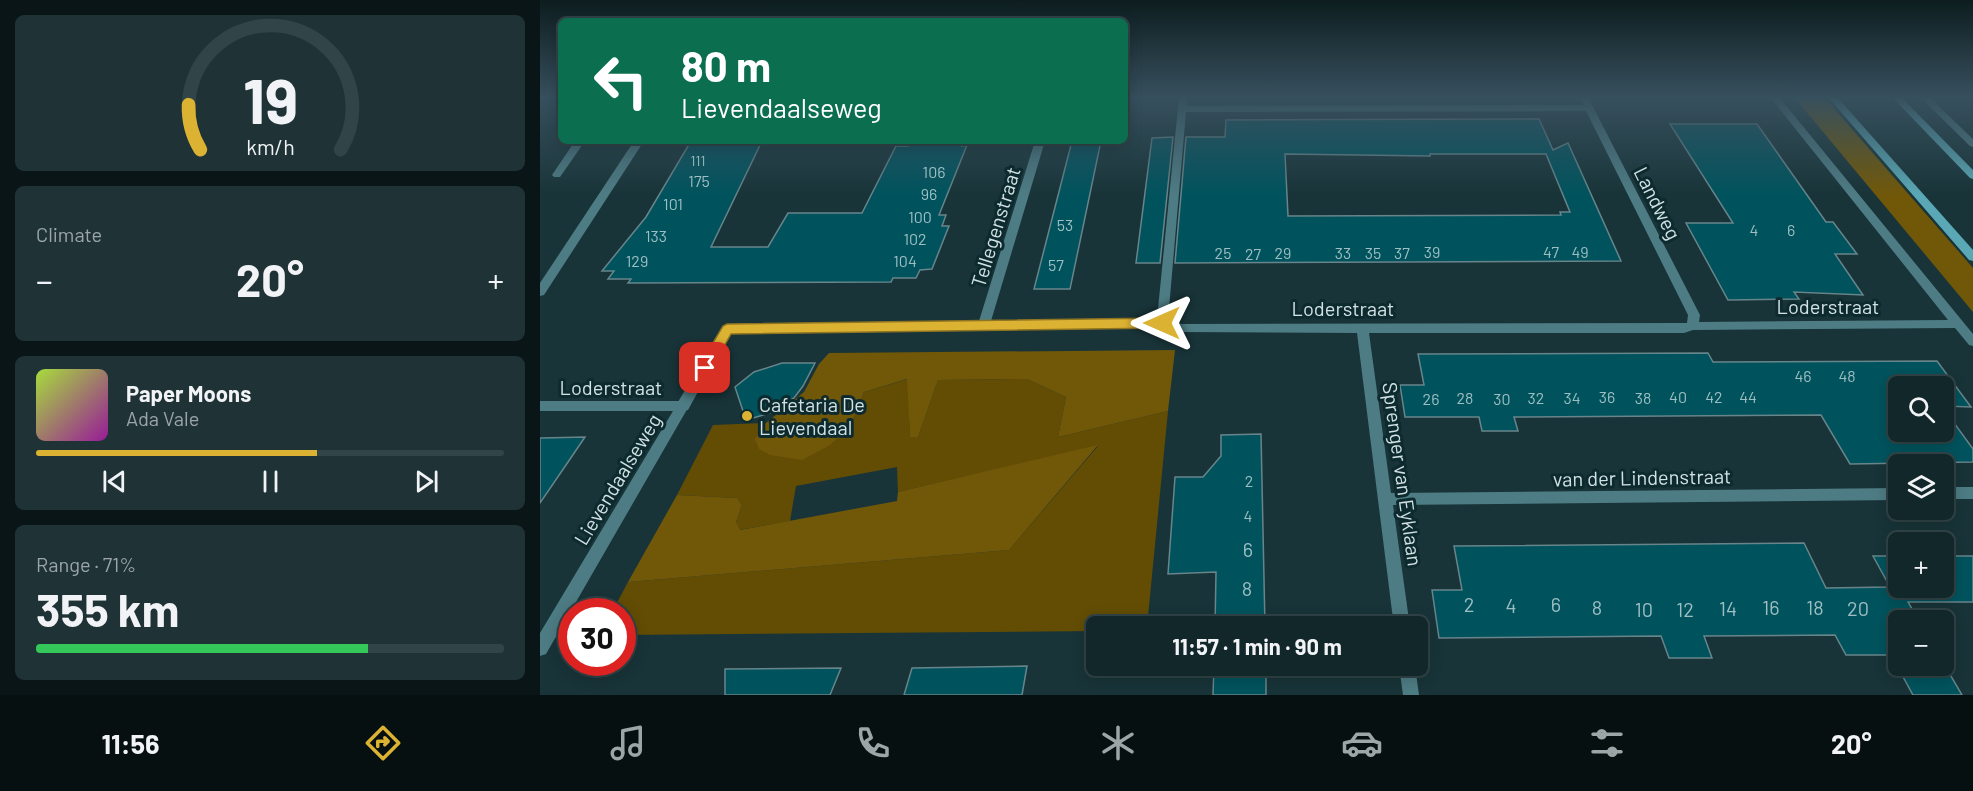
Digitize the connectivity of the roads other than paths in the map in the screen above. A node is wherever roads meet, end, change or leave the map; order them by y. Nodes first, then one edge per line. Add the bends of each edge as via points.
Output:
1 (1180, 129) edge
2 (1600, 129) edge
3 (1800, 129) edge
4 (1861, 129) edge
5 (1928, 129) edge
6 (1958, 129) edge
7 (578, 144) edge
8 (637, 144) edge
9 (1039, 144) edge
10 (1973, 144) edge
11 (557, 175) dead end
12 (1973, 176) edge
13 (1973, 257) edge
14 (540, 292) edge
15 (1162, 323) junction
16 (1958, 324) junction
17 (984, 325) junction
18 (1692, 326) junction
19 (1362, 327) junction
20 (727, 329) joint
21 (1973, 342) edge
22 (540, 406) edge
23 (683, 406) junction
24 (1973, 493) edge
25 (1888, 494) edge
26 (1954, 494) edge
27 (1385, 499) junction
28 (1401, 616) edge
29 (540, 648) edge
30 (1408, 676) edge
31 (1411, 695) edge

1 - 15 street
2 - 18 street, Landweg via 1694,315
3 - 16 street
4 - 13 main road
5 - 12 main road
6 - 10 street
7 - 11 street
8 - 14 street
9 - 17 street, Tellegenstraat
15 - 17 street, Loderstraat
15 - 19 street, Loderstraat via 1182,328
16 - 18 street, Loderstraat
16 - 21 street
17 - 20 street, Loderstraat
18 - 19 street, Loderstraat
19 - 27 street, Sprenger van Eyklaan
20 - 23 street, Lievendaalseweg
22 - 23 street, Loderstraat
23 - 29 street, Lievendaalseweg
24 - 26 street
25 - 27 street, van der Lindenstraat
27 - 28 street, Sprenger van Eyklaan
30 - 31 street

